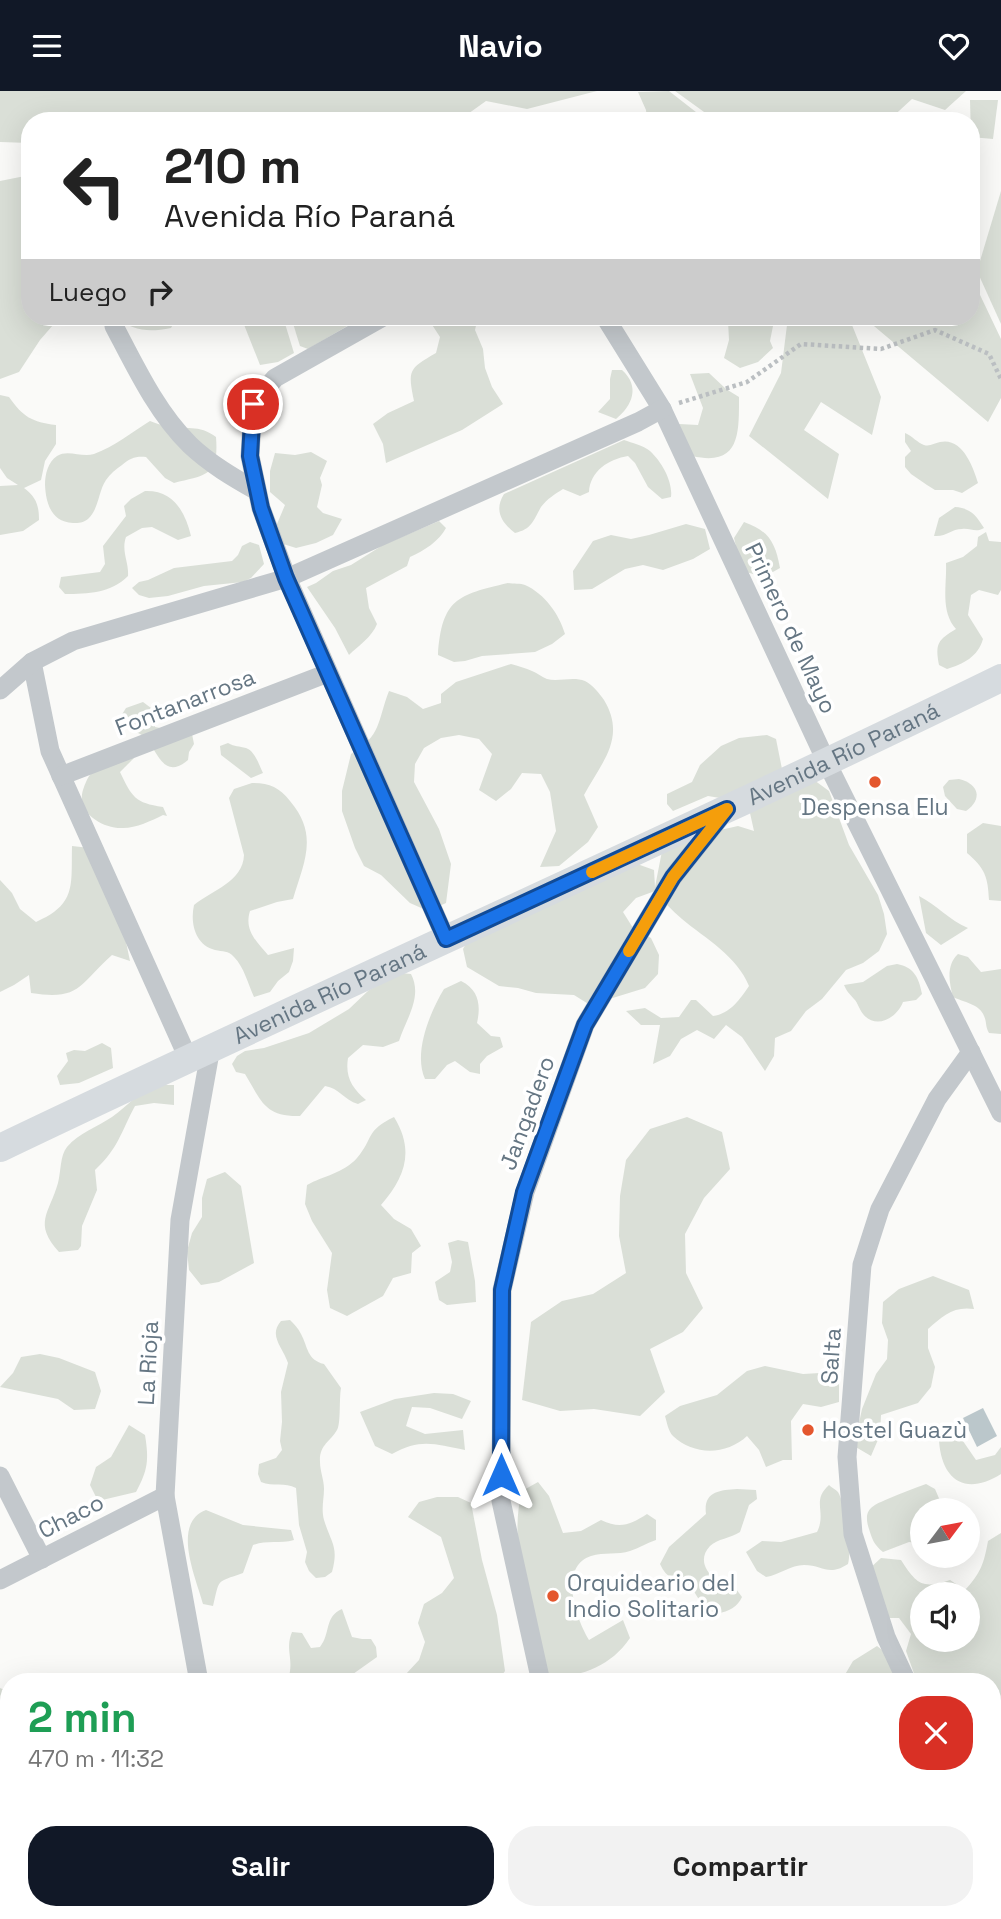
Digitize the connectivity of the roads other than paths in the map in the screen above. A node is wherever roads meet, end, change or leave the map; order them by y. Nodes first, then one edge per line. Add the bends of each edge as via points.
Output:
1 (114, 326) dead end
2 (367, 326) edge
3 (611, 326) edge
4 (662, 409) junction
5 (257, 491) junction
6 (286, 578) junction
7 (32, 662) junction
8 (328, 673) junction
9 (1001, 678) edge
10 (0, 690) edge
11 (827, 763) junction
12 (61, 776) junction
13 (727, 809) junction
14 (446, 939) junction
15 (971, 1052) junction
16 (200, 1053) junction
17 (1001, 1113) edge
18 (0, 1148) edge
19 (0, 1476) edge
20 (165, 1496) junction
21 (43, 1559) junction
22 (0, 1580) edge
23 (197, 1673) edge
24 (539, 1673) edge
25 (902, 1673) edge

1 - 5 street via 160,408 189,444 226,474
2 - 5 street via 275,378 253,404 250,456
3 - 4 street, Primero de Mayo
4 - 6 street
4 - 11 street, Primero de Mayo
5 - 6 street
6 - 7 street via 73,641
6 - 8 street
7 - 10 street
7 - 12 street via 50,751
8 - 12 street, Fontanarrosa
8 - 14 street
9 - 11 main road, Avenida Río Paraná
11 - 13 main road, Avenida Río Paraná
11 - 15 street, Primero de Mayo
12 - 16 street
13 - 14 main road, Avenida Río Paraná
13 - 24 street, Jangadero via 673,877 585,1025 524,1192 502,1290 501,1501
14 - 16 main road, Avenida Río Paraná
15 - 17 street, Primero de Mayo
15 - 25 street, Salta via 937,1099 880,1209 862,1265 847,1457 853,1534
16 - 18 main road, Avenida Río Paraná
16 - 20 street, La Rioja via 180,1220
19 - 21 street
20 - 21 street, Chaco
20 - 23 street, La Rioja
21 - 22 street, Chaco

